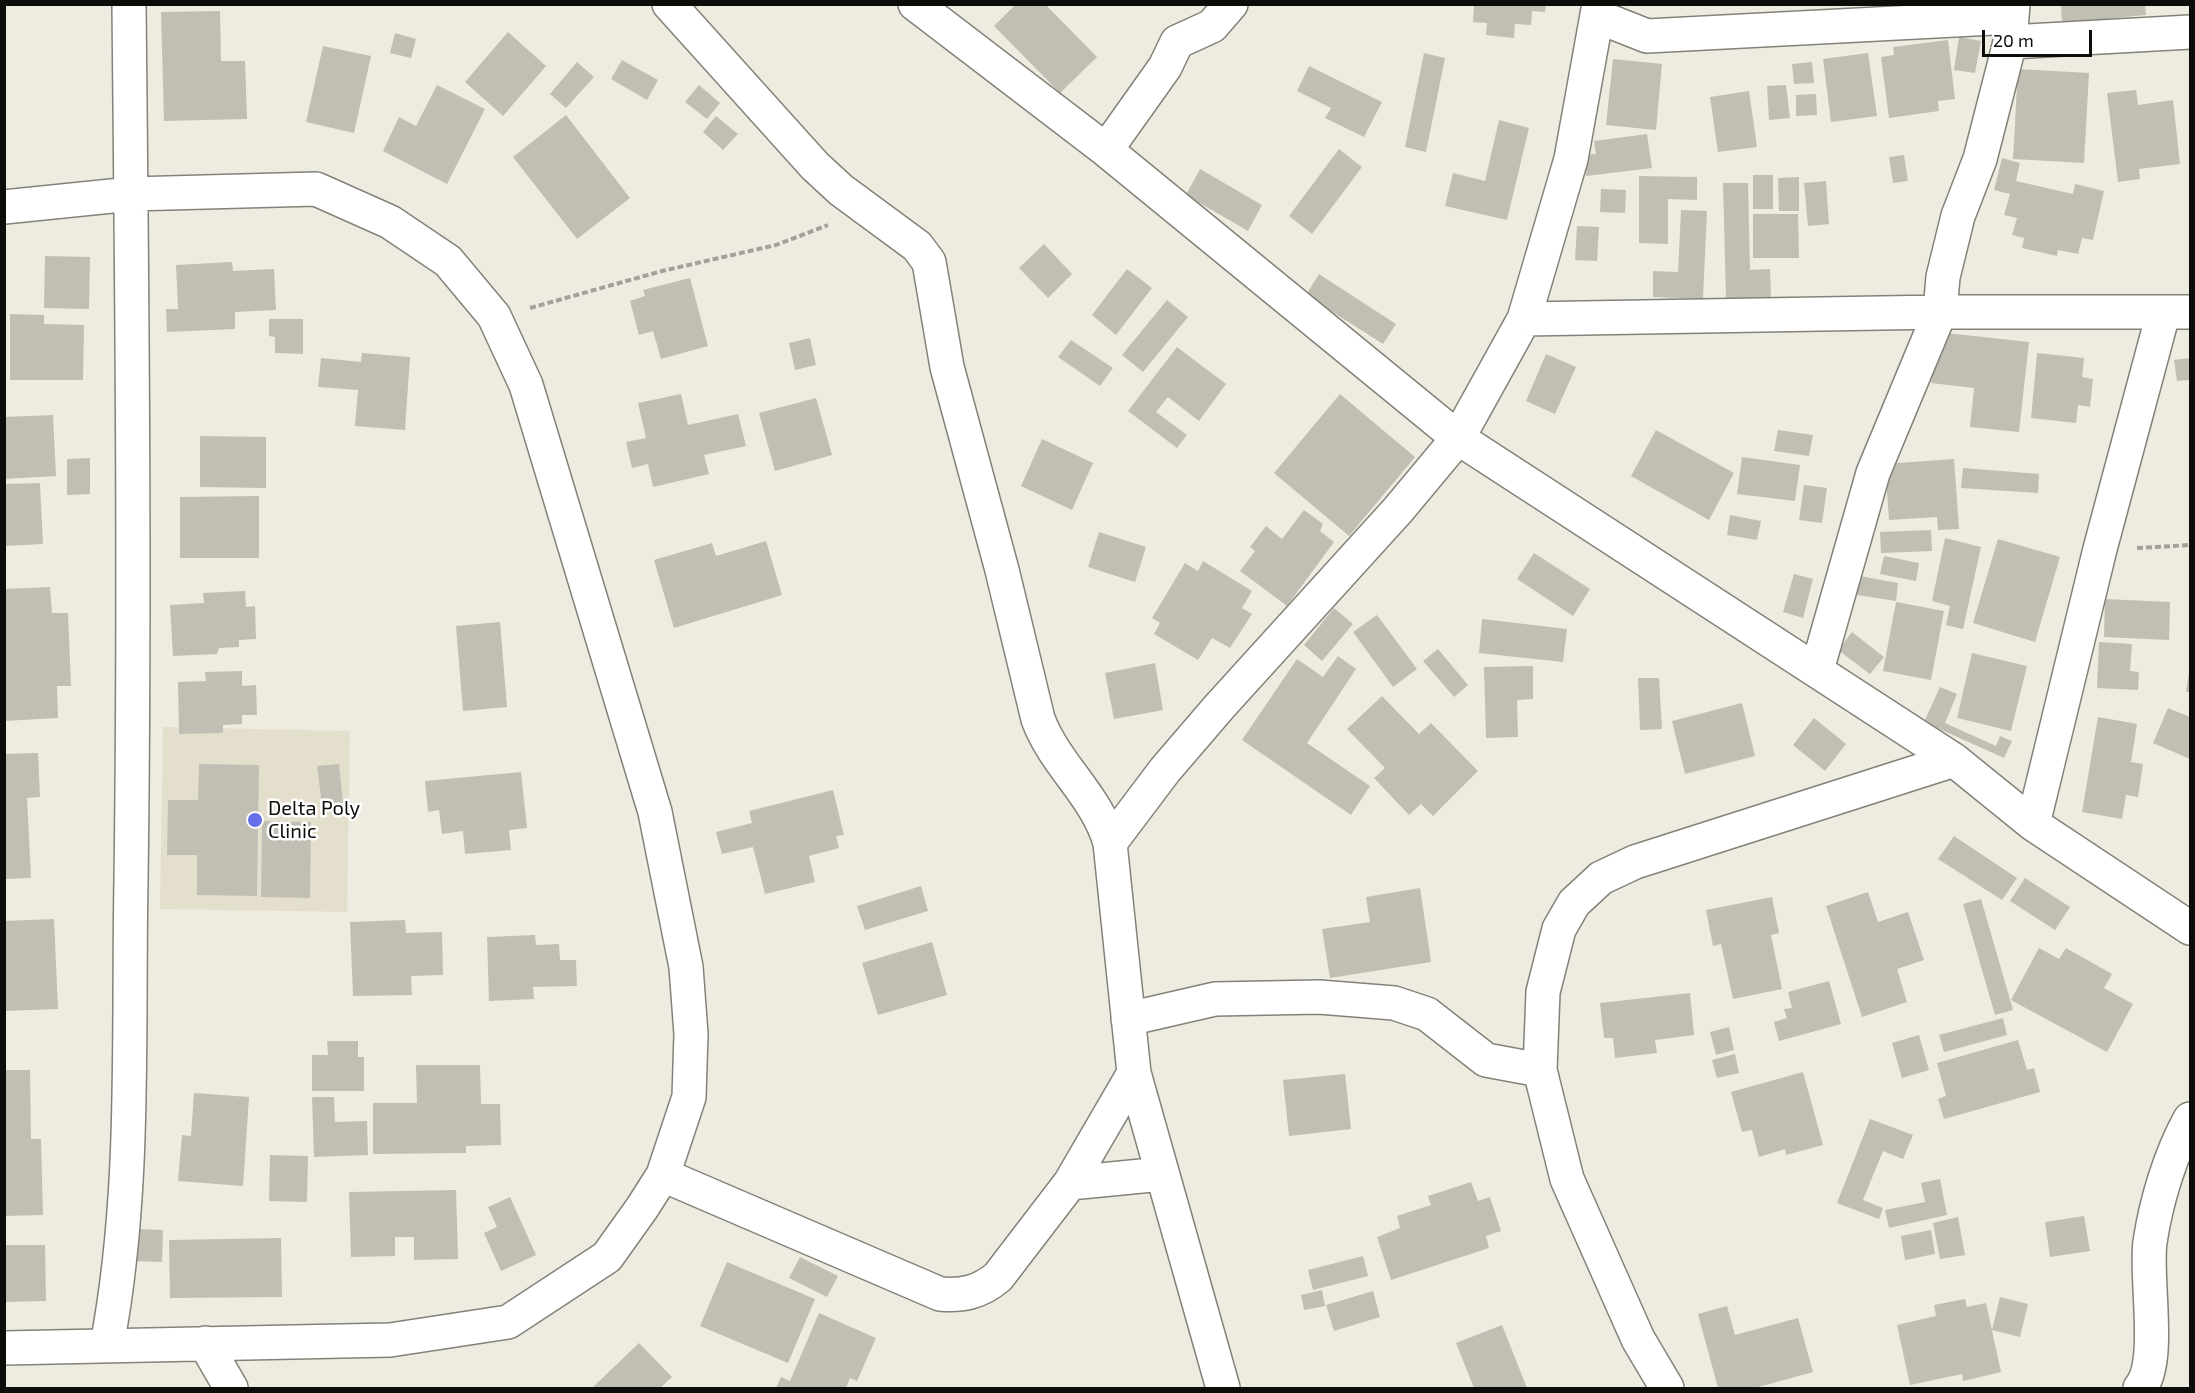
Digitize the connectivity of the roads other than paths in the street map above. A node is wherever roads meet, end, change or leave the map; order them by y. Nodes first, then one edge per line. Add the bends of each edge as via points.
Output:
1 (129, 4) edge
2 (669, 4) edge
3 (915, 4) edge
4 (1232, 4) edge
5 (1599, 11) edge
6 (2011, 21) edge
7 (2190, 32) edge
8 (1106, 150) junction
9 (131, 194) junction
10 (4, 207) edge
11 (1940, 312) junction
12 (2177, 313) edge
13 (1524, 319) junction
14 (1458, 438) junction
15 (1818, 670) junction
16 (1954, 760) junction
17 (2034, 824) junction
18 (1110, 843) junction
19 (2190, 928) edge
20 (1128, 1019) junction
21 (1540, 1070) junction
22 (1134, 1072) junction
23 (2190, 1119) edge
24 (1162, 1174) junction
25 (663, 1175) junction
26 (1070, 1183) junction
27 (205, 1343) junction
28 (107, 1345) junction
29 (4, 1348) edge
30 (231, 1389) edge
31 (1223, 1389) edge
32 (1667, 1389) edge
33 (2140, 1389) edge

1 - 9 street
2 - 18 street via 815,166 917,246 929,262 947,367 1038,719 1044,736 1104,822
3 - 8 street
4 - 8 street via 1212,26 1178,42 1165,67
5 - 6 street via 1647,36
5 - 13 street via 1571,159
6 - 7 street
6 - 11 street via 1980,159 1958,216 1943,277
8 - 14 street
9 - 10 street
9 - 25 street via 316,189 390,222 448,261 494,316 526,385 652,801 686,967 691,1034 689,1097
9 - 28 street via 133,709 129,1157 116,1296
11 - 12 street
11 - 13 street
11 - 15 street via 1873,473
12 - 17 street via 2100,549
13 - 14 street
14 - 15 street
14 - 18 street via 1165,770
15 - 16 street
16 - 17 street
16 - 21 street via 1635,862 1601,878 1574,903 1559,929 1543,992
17 - 19 street
18 - 20 street
20 - 21 street via 1215,999 1319,996 1394,1002 1427,1014 1486,1060
20 - 22 street
21 - 32 street via 1567,1179 1638,1339
22 - 24 street
22 - 26 street
23 - 33 street via 2165,1180 2150,1243 2150,1368
24 - 26 street
24 - 31 street
25 - 26 street via 940,1294 959,1295 985,1288 998,1277
25 - 27 street via 607,1257 508,1322 390,1340
27 - 28 street
27 - 30 street
28 - 29 street

